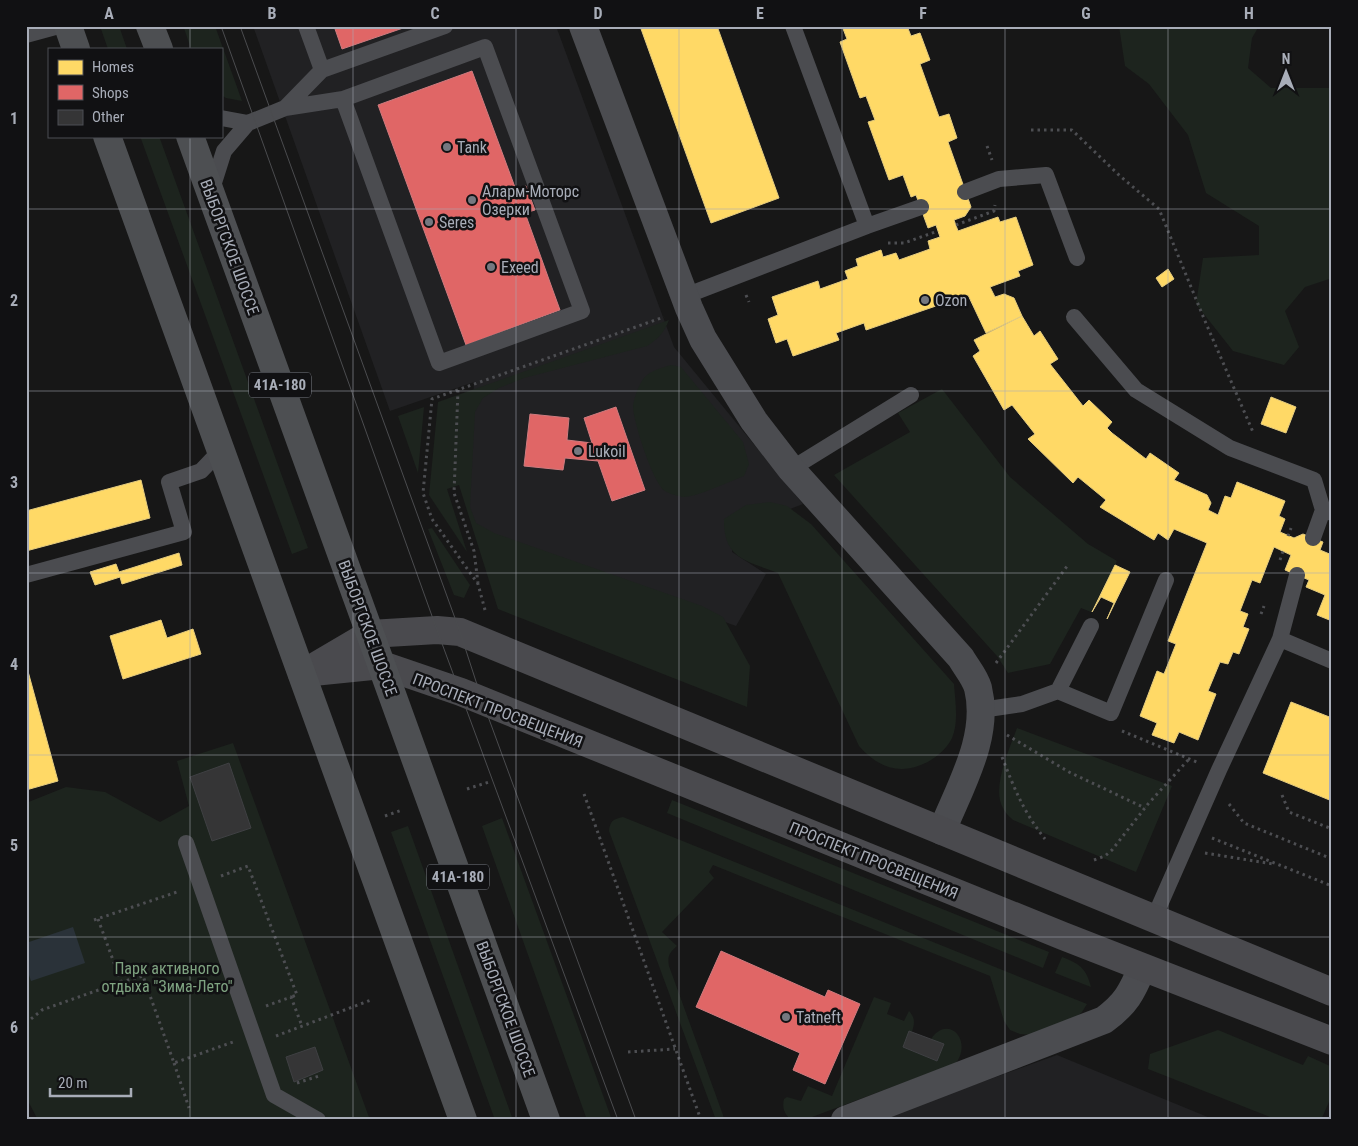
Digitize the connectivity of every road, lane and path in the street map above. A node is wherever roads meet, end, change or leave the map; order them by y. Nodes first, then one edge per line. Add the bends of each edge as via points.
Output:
1 (59, 26) edge
2 (68, 26) edge
3 (150, 26) edge
4 (306, 26) edge
5 (445, 26) edge
6 (582, 26) edge
7 (793, 26) edge
8 (26, 35) edge
9 (76, 48) edge
10 (159, 48) edge
11 (322, 70) junction
12 (343, 99) junction
13 (285, 108) junction
14 (222, 118) edge
15 (248, 123) junction
16 (1031, 130) dead end
17 (109, 138) edge
18 (191, 138) edge
19 (211, 192) junction
20 (965, 192) dead end
21 (921, 208) dead end
22 (867, 226) junction
23 (1077, 258) dead end
24 (687, 302) junction
25 (1074, 317) dead end
26 (458, 390) junction
27 (911, 395) dead end
28 (221, 450) junction
29 (1259, 460) junction
30 (791, 469) junction
31 (1328, 512) edge
32 (1313, 538) dead end
33 (1068, 565) dead end
34 (1297, 575) dead end
35 (26, 576) edge
36 (1166, 580) dead end
37 (478, 584) junction
38 (485, 610) dead end
39 (1091, 626) dead end
40 (370, 634) junction
41 (1280, 639) junction
42 (1332, 661) edge
43 (995, 663) dead end
44 (382, 665) junction
45 (302, 674) junction
46 (1058, 691) junction
47 (981, 710) junction
48 (1111, 713) junction
49 (1006, 735) dead end
50 (1000, 752) dead end
51 (1189, 759) junction
52 (1216, 777) junction
53 (489, 782) dead end
54 (467, 789) dead end
55 (584, 794) dead end
56 (1282, 795) dead end
57 (1145, 808) junction
58 (402, 810) dead end
59 (385, 816) dead end
60 (1332, 829) edge
61 (1193, 830) junction
62 (942, 831) junction
63 (1045, 839) dead end
64 (186, 844) dead end
65 (1184, 850) junction
66 (1332, 859) edge
67 (1094, 860) dead end
68 (1279, 865) junction
69 (200, 884) junction
70 (1332, 886) edge
71 (1154, 918) junction
72 (98, 919) junction
73 (94, 920) dead end
74 (1142, 968) junction
75 (122, 982) junction
76 (1332, 992) edge
77 (291, 997) junction
78 (371, 1000) dead end
79 (245, 1013) junction
80 (26, 1023) edge
81 (302, 1026) junction
82 (255, 1039) junction
83 (1332, 1041) edge
84 (675, 1049) junction
85 (628, 1052) dead end
86 (174, 1063) junction
87 (189, 1108) dead end
88 (458, 1119) edge
89 (318, 1120) edge
90 (546, 1120) edge
91 (700, 1120) edge
92 (845, 1120) edge

1 - 8 lane
2 - 9 main road
3 - 10 main road
4 - 11 lane
5 - 11 lane
6 - 24 street
7 - 22 lane
11 - 13 lane
12 - 12 lane via 439,363 582,311 484,47
12 - 13 lane
13 - 15 lane
14 - 15 lane
15 - 19 lane via 224,151
16 - 29 path via 1072,130 1159,209 1253,431
17 - 28 main road
18 - 19 main road, ВЫБОРГСКОЕ ШОССЕ / 41А-180
19 - 40 main road, ВЫБОРГСКОЕ ШОССЕ / 41А-180
20 - 23 lane via 999,179 1046,175
21 - 22 lane
22 - 24 lane
24 - 26 path
24 - 30 street via 703,339 749,412
25 - 29 lane via 1136,390 1230,448
26 - 37 path via 454,493 474,551
26 - 37 path via 432,399 423,493 432,519
27 - 30 lane
28 - 35 lane via 201,471 169,482 184,532
28 - 45 main road
29 - 31 lane via 1314,480
30 - 47 street via 961,658 977,686
31 - 32 lane
33 - 43 path
34 - 41 lane
36 - 48 lane
37 - 38 path
39 - 46 lane
40 - 44 main road, ВЫБОРГСКОЕ ШОССЕ / 41А-180
40 - 45 main road
40 - 62 main road via 437,630 460,632
41 - 42 lane
41 - 52 lane
44 - 45 main road, ПРОСПЕКТ ПРОСВЕЩЕНИЯ
44 - 74 main road, ПРОСПЕКТ ПРОСВЕЩЕНИЯ via 475,698
44 - 90 main road, ВЫБОРГСКОЕ ШОССЕ / 41А-180
45 - 88 main road
46 - 47 lane via 1022,704
46 - 48 lane
47 - 62 street via 979,739
48 - 51 path via 1123,732
49 - 57 path via 1069,772
50 - 63 path via 1020,801
51 - 52 path
51 - 57 path
52 - 61 lane
52 - 66 path via 1244,823
53 - 54 path
55 - 84 path
56 - 60 path via 1289,812
57 - 67 path via 1112,850
58 - 59 path
61 - 65 lane
61 - 68 path
62 - 71 main road
64 - 69 lane
65 - 68 path
65 - 71 lane
68 - 70 path
69 - 72 path
69 - 77 path via 248,866 297,995
69 - 79 lane
71 - 76 main road
72 - 73 path
72 - 75 path
74 - 83 main road, ПРОСПЕКТ ПРОСВЕЩЕНИЯ
74 - 92 street via 1130,995 1116,1012 1104,1020
75 - 80 path via 42,1010
75 - 86 path via 143,976
77 - 79 path
77 - 81 path
78 - 81 path
79 - 82 lane
81 - 82 path
82 - 86 path
82 - 89 lane via 274,1095
84 - 85 path
84 - 91 path
86 - 87 path

